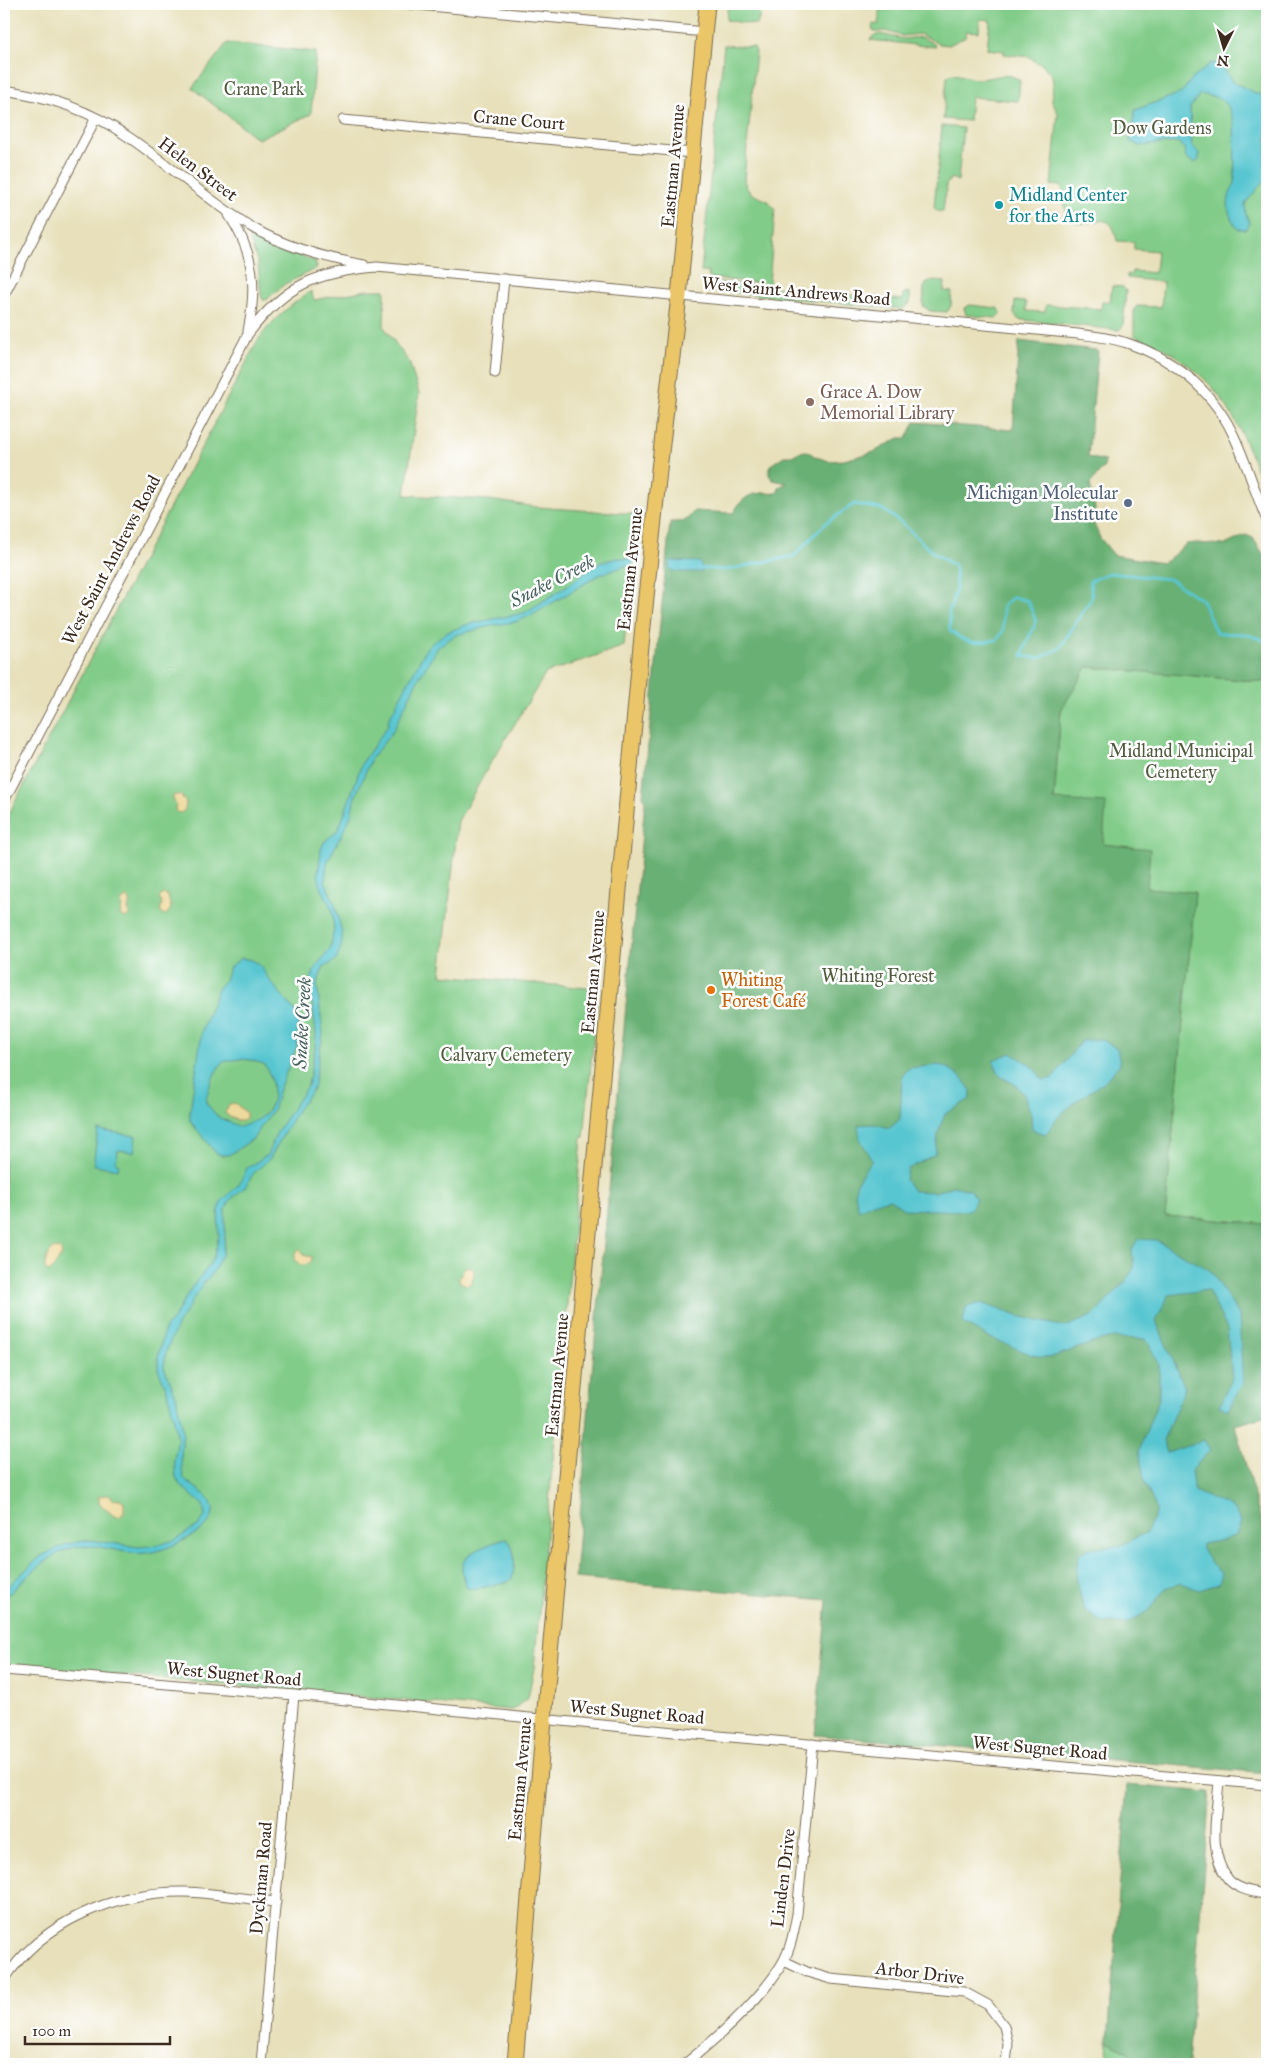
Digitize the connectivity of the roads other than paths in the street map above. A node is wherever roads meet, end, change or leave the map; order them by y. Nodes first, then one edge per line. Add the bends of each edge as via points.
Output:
1 (408, 4) edge
2 (707, 4) edge
3 (705, 32) junction
4 (4, 90) edge
5 (96, 118) junction
6 (343, 120) dead end
7 (693, 153) junction
8 (226, 210) junction
9 (377, 267) junction
10 (504, 279) junction
11 (4, 295) edge
12 (679, 296) junction
13 (248, 334) junction
14 (495, 374) dead end
15 (1267, 520) edge
16 (4, 801) edge
17 (4, 1670) edge
18 (294, 1695) junction
19 (544, 1720) junction
20 (812, 1744) junction
21 (1219, 1781) junction
22 (1267, 1785) edge
23 (1267, 1895) edge
24 (276, 1902) junction
25 (784, 1961) junction
26 (4, 1980) edge
27 (261, 2064) edge
28 (515, 2064) edge
29 (685, 2064) edge
30 (1006, 2064) edge

1 - 3 street
2 - 3 main road, Eastman Avenue
3 - 7 main road, Eastman Avenue
4 - 5 street, Helen Street via 69,106
5 - 8 street, Helen Street via 127,136
5 - 11 street
6 - 7 street, Crane Court
7 - 12 main road, Eastman Avenue
8 - 9 street, Helen Street via 254,229 295,247
8 - 13 street, West Saint Andrews Road via 243,239 253,274 254,304
9 - 10 street, West Saint Andrews Road
9 - 13 street, West Saint Andrews Road via 324,274 302,284 276,302
10 - 12 street, West Saint Andrews Road
10 - 14 street
12 - 15 street, West Saint Andrews Road via 1078,334 1125,342 1150,351 1198,385 1222,413
12 - 19 main road, Eastman Avenue via 643,626
13 - 16 street, West Saint Andrews Road
17 - 18 street, West Sugnet Road
18 - 19 street, West Sugnet Road
18 - 24 street, Dyckman Road
19 - 20 street, West Sugnet Road
19 - 28 main road, Eastman Avenue
20 - 21 street, West Sugnet Road
20 - 25 street, Linden Drive via 798,1914
21 - 22 street, West Sugnet Road
21 - 23 street via 1215,1824 1217,1859 1229,1880 1246,1890
24 - 26 street via 185,1892 148,1894 114,1902 78,1915 41,1938
24 - 27 street, Dyckman Road
25 - 29 street, Linden Drive via 746,2007
25 - 30 street, Arbor Drive via 831,1979 964,1992 988,2005 1004,2026 1008,2044

